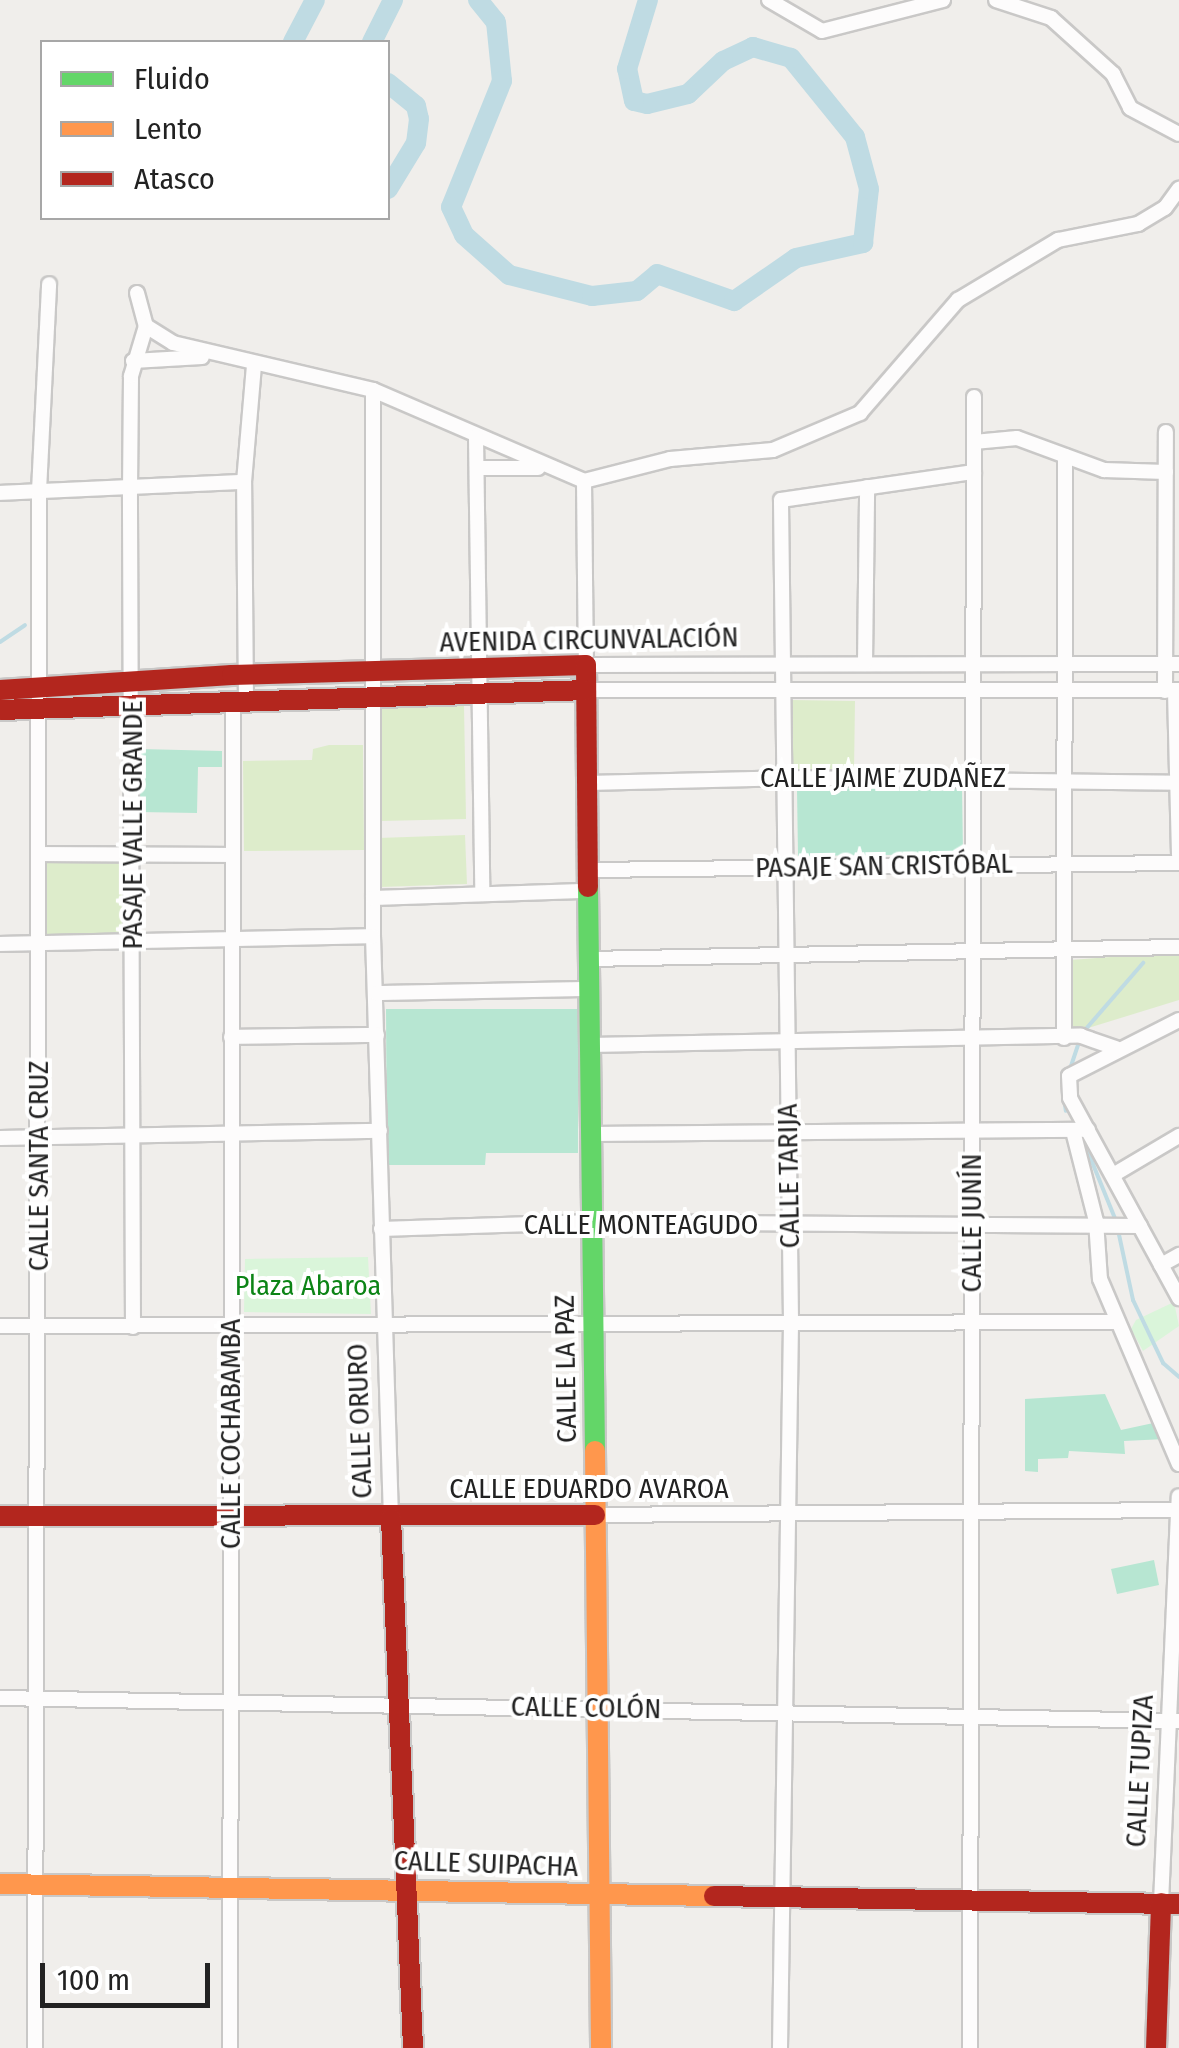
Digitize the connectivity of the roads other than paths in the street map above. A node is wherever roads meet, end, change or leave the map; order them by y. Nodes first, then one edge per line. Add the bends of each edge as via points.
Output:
1 (769, 0) edge
2 (943, 0) edge
3 (996, 0) edge
4 (1179, 134) edge
5 (1179, 188) edge
6 (49, 284) dead end
7 (137, 293) dead end
8 (146, 326) junction
9 (212, 356) junction
10 (133, 362) junction
11 (254, 366) junction
12 (372, 390) junction
13 (974, 397) dead end
14 (1166, 432) dead end
15 (476, 437) junction
16 (974, 442) junction
17 (1065, 456) junction
18 (476, 468) junction
19 (548, 468) junction
20 (974, 472) junction
21 (584, 480) junction
22 (244, 482) junction
23 (1170, 482) edge
24 (867, 487) junction
25 (40, 491) junction
26 (130, 491) junction
27 (0, 492) edge
28 (1065, 662) junction
29 (974, 663) junction
30 (784, 664) junction
31 (865, 664) junction
32 (1172, 664) edge
33 (586, 666) junction
34 (479, 668) junction
35 (373, 672) junction
36 (246, 675) junction
37 (133, 680) junction
38 (0, 690) edge
39 (586, 690) junction
40 (1065, 690) junction
41 (784, 691) junction
42 (974, 691) junction
43 (1173, 691) edge
44 (479, 693) junction
45 (373, 697) junction
46 (42, 698) junction
47 (240, 701) junction
48 (133, 705) junction
49 (0, 710) edge
50 (785, 778) junction
51 (974, 778) junction
52 (1065, 778) junction
53 (588, 783) junction
54 (1177, 786) edge
55 (41, 854) junction
56 (133, 855) junction
57 (233, 855) junction
58 (1179, 859) edge
59 (1065, 864) junction
60 (974, 866) junction
61 (786, 867) junction
62 (588, 881) junction
63 (482, 894) junction
64 (373, 898) junction
65 (373, 936) junction
66 (232, 940) junction
67 (134, 942) junction
68 (41, 943) junction
69 (0, 944) edge
70 (1179, 947) edge
71 (1065, 952) junction
72 (973, 955) junction
73 (787, 956) junction
74 (589, 959) junction
75 (590, 989) junction
76 (376, 993) junction
77 (1179, 1020) edge
78 (378, 1035) junction
79 (232, 1037) junction
80 (1064, 1038) junction
81 (973, 1040) junction
82 (788, 1042) junction
83 (590, 1045) junction
84 (1116, 1048) junction
85 (1080, 1130) junction
86 (380, 1131) junction
87 (973, 1131) junction
88 (789, 1132) junction
89 (591, 1134) junction
90 (230, 1136) junction
91 (1179, 1136) edge
92 (135, 1137) junction
93 (0, 1138) edge
94 (40, 1138) junction
95 (1113, 1175) junction
96 (1096, 1221) junction
97 (592, 1222) junction
98 (790, 1224) junction
99 (972, 1224) junction
100 (1140, 1226) junction
101 (381, 1229) junction
102 (1179, 1254) edge
103 (1161, 1265) junction
104 (1179, 1298) edge
105 (790, 1320) junction
106 (972, 1320) junction
107 (1116, 1322) junction
108 (593, 1323) junction
109 (384, 1324) junction
110 (0, 1326) edge
111 (230, 1326) junction
112 (134, 1327) junction
113 (38, 1328) junction
114 (1179, 1464) edge
115 (1179, 1496) edge
116 (1178, 1510) edge
117 (972, 1512) junction
118 (595, 1515) junction
119 (0, 1516) edge
120 (788, 1516) junction
121 (38, 1518) junction
122 (391, 1518) junction
123 (232, 1520) junction
124 (1177, 1578) edge
125 (0, 1698) edge
126 (36, 1698) junction
127 (234, 1703) junction
128 (394, 1706) junction
129 (597, 1707) junction
130 (785, 1713) junction
131 (971, 1721) junction
132 (1175, 1721) edge
133 (0, 1884) edge
134 (36, 1884) junction
135 (231, 1884) junction
136 (403, 1888) junction
137 (599, 1895) junction
138 (784, 1898) junction
139 (970, 1900) junction
140 (1170, 1904) edge
141 (34, 2048) edge
142 (230, 2048) edge
143 (413, 2048) edge
144 (600, 2048) edge
145 (780, 2048) edge
146 (970, 2048) edge
147 (1156, 2048) edge

1 - 2 street via 822,30
3 - 4 street via 1052,18 1113,74 1130,108
5 - 21 street via 1165,208 1138,224 1058,240 958,300 860,413 773,450 670,459
6 - 25 street, CALLE SANTA CRUZ
7 - 8 street
8 - 9 street
8 - 10 street, PASAJE VALLE GRANDE
9 - 10 street
9 - 11 street
10 - 26 street, PASAJE VALLE GRANDE
11 - 12 street
11 - 22 street, CALLE COCHABAMBA
12 - 15 street
12 - 35 street, CALLE ORURO
13 - 16 street, CALLE JUNÍN
14 - 23 street
15 - 18 street
15 - 19 street
16 - 17 street via 1017,438
16 - 20 street, CALLE JUNÍN
17 - 23 street
17 - 28 street
18 - 19 street
18 - 34 street
19 - 21 street
20 - 24 street, CALLE TARIJA
20 - 29 street, CALLE JUNÍN
21 - 33 street
22 - 26 street
22 - 36 street, CALLE COCHABAMBA
23 - 32 street
24 - 30 street, CALLE TARIJA via 781,500
24 - 31 street
25 - 26 street
25 - 27 street
25 - 46 street, CALLE SANTA CRUZ
26 - 37 street, PASAJE VALLE GRANDE
28 - 29 street, AVENIDA CIRCUNVALACIÓN
28 - 32 street, AVENIDA CIRCUNVALACIÓN
28 - 40 street
29 - 31 street, AVENIDA CIRCUNVALACIÓN
29 - 42 street, CALLE JUNÍN
30 - 31 street, AVENIDA CIRCUNVALACIÓN
30 - 33 street, AVENIDA CIRCUNVALACIÓN
30 - 41 street, CALLE TARIJA
32 - 43 street
33 - 34 street, AVENIDA CIRCUNVALACIÓN
33 - 39 street, CALLE LA PAZ
34 - 35 street, AVENIDA CIRCUNVALACIÓN
34 - 44 street
35 - 36 street, AVENIDA CIRCUNVALACIÓN
35 - 45 street, CALLE ORURO
36 - 37 street, AVENIDA CIRCUNVALACIÓN
36 - 47 street, CALLE COCHABAMBA
37 - 46 street, AVENIDA CIRCUNVALACIÓN
37 - 48 street, PASAJE VALLE GRANDE
38 - 46 street, AVENIDA CIRCUNVALACIÓN
39 - 41 street, AVENIDA CIRCUNVALACIÓN
39 - 44 street, AVENIDA CIRCUNVALACIÓN
39 - 53 street, CALLE LA PAZ
40 - 42 street, AVENIDA CIRCUNVALACIÓN
40 - 43 street, AVENIDA CIRCUNVALACIÓN
40 - 52 street
41 - 42 street, AVENIDA CIRCUNVALACIÓN
41 - 50 street, CALLE TARIJA
42 - 51 street, CALLE JUNÍN
43 - 54 street
44 - 45 street, AVENIDA CIRCUNVALACIÓN
44 - 63 street
45 - 47 street, AVENIDA CIRCUNVALACIÓN
45 - 64 street, CALLE ORURO
46 - 48 street, AVENIDA CIRCUNVALACIÓN
46 - 49 street, AVENIDA CIRCUNVALACIÓN
46 - 55 street, CALLE SANTA CRUZ
47 - 48 street, AVENIDA CIRCUNVALACIÓN
47 - 57 street, CALLE COCHABAMBA
48 - 56 street, PASAJE VALLE GRANDE
50 - 51 street, CALLE JAIME ZUDAÑEZ
50 - 53 street, CALLE JAIME ZUDAÑEZ
50 - 61 street, CALLE TARIJA
51 - 52 street, CALLE JAIME ZUDAÑEZ
51 - 60 street, CALLE JUNÍN
52 - 54 street, CALLE JAIME ZUDAÑEZ
52 - 59 street
53 - 62 street, CALLE LA PAZ
54 - 58 street
55 - 56 street
55 - 68 street, CALLE SANTA CRUZ
56 - 57 street
56 - 67 street, PASAJE VALLE GRANDE
57 - 66 street, CALLE COCHABAMBA
58 - 59 street, PASAJE SAN CRISTÓBAL
59 - 60 street, PASAJE SAN CRISTÓBAL
59 - 71 street
60 - 61 street, PASAJE SAN CRISTÓBAL
60 - 72 street, CALLE JUNÍN
61 - 62 street, PASAJE SAN CRISTÓBAL
61 - 73 street, CALLE TARIJA
62 - 63 street, PASAJE SAN CRISTÓBAL
62 - 74 street, CALLE LA PAZ
63 - 64 street, PASAJE SAN CRISTÓBAL
64 - 65 street, CALLE ORURO
65 - 66 street
65 - 76 street, CALLE ORURO
66 - 67 street
66 - 79 street, CALLE COCHABAMBA
67 - 68 street
67 - 92 street, PASAJE VALLE GRANDE
68 - 69 street
68 - 94 street, CALLE SANTA CRUZ
70 - 71 street
71 - 72 street
71 - 80 street
72 - 73 street
72 - 81 street, CALLE JUNÍN
73 - 74 street
73 - 82 street, CALLE TARIJA
74 - 75 street, CALLE LA PAZ
75 - 76 street
75 - 83 street, CALLE LA PAZ
76 - 78 street, CALLE ORURO
77 - 84 street
78 - 79 street
78 - 86 street, CALLE ORURO
79 - 90 street, CALLE COCHABAMBA
80 - 81 street
80 - 84 street
81 - 82 street
81 - 87 street, CALLE JUNÍN
82 - 83 street
82 - 88 street, CALLE TARIJA
83 - 89 street, CALLE LA PAZ
84 - 85 street via 1069,1076
85 - 87 street
85 - 95 street
85 - 96 street
86 - 90 street
86 - 101 street, CALLE ORURO
87 - 88 street
87 - 99 street, CALLE JUNÍN
88 - 89 street
88 - 98 street, CALLE TARIJA
89 - 97 street, CALLE LA PAZ
90 - 92 street
90 - 111 street, CALLE COCHABAMBA
91 - 95 street
92 - 94 street
92 - 112 street, PASAJE VALLE GRANDE
93 - 94 street
94 - 113 street, CALLE SANTA CRUZ
95 - 100 street
96 - 99 street, CALLE MONTEAGUDO
96 - 100 street, CALLE MONTEAGUDO
96 - 107 street via 1100,1280
97 - 98 street, CALLE MONTEAGUDO
97 - 101 street, CALLE MONTEAGUDO
97 - 108 street, CALLE LA PAZ
98 - 99 street, CALLE MONTEAGUDO
98 - 105 street, CALLE TARIJA
99 - 106 street, CALLE JUNÍN
100 - 103 street
101 - 109 street, CALLE ORURO
102 - 103 street
103 - 104 street
105 - 106 street
105 - 108 street
105 - 120 street, CALLE TARIJA
106 - 107 street
106 - 117 street, CALLE JUNÍN
107 - 114 street
108 - 109 street
108 - 118 street, CALLE LA PAZ
109 - 111 street
109 - 122 street, CALLE ORURO
110 - 113 street
111 - 112 street
111 - 123 street, CALLE COCHABAMBA
112 - 113 street
113 - 121 street, CALLE SANTA CRUZ
115 - 116 street, CALLE TUPIZA
116 - 117 street, CALLE EDUARDO AVAROA
116 - 124 street, CALLE TUPIZA
117 - 120 street, CALLE EDUARDO AVAROA
117 - 131 street, CALLE JUNÍN
118 - 120 street, CALLE EDUARDO AVAROA
118 - 122 street, CALLE EDUARDO AVAROA
118 - 129 street, CALLE LA PAZ
119 - 121 street, CALLE EDUARDO AVAROA
120 - 130 street, CALLE TARIJA
121 - 123 street, CALLE EDUARDO AVAROA
121 - 126 street, CALLE SANTA CRUZ
122 - 123 street, CALLE EDUARDO AVAROA
122 - 128 street, CALLE ORURO
123 - 127 street, CALLE COCHABAMBA
124 - 132 street, CALLE TUPIZA
125 - 126 street, CALLE COLÓN
126 - 127 street, CALLE COLÓN
126 - 134 street, CALLE SANTA CRUZ
127 - 128 street, CALLE COLÓN
127 - 135 street, CALLE COCHABAMBA
128 - 129 street, CALLE COLÓN
128 - 136 street, CALLE ORURO
129 - 130 street, CALLE COLÓN
129 - 137 street, CALLE LA PAZ
130 - 131 street, CALLE COLÓN
130 - 138 street, CALLE TARIJA
131 - 132 street, CALLE COLÓN
131 - 139 street, CALLE JUNÍN
132 - 140 street, CALLE TUPIZA
133 - 134 street, CALLE SUIPACHA
134 - 135 street, CALLE SUIPACHA
134 - 141 street, CALLE SANTA CRUZ
135 - 136 street, CALLE SUIPACHA
135 - 142 street, CALLE COCHABAMBA
136 - 137 street, CALLE SUIPACHA
136 - 143 street, CALLE ORURO
137 - 138 street, CALLE SUIPACHA
137 - 144 street, CALLE LA PAZ
138 - 139 street, CALLE SUIPACHA
138 - 145 street, CALLE TARIJA
139 - 140 street, CALLE SUIPACHA
139 - 146 street, CALLE JUNÍN
140 - 147 street, CALLE TUPIZA

